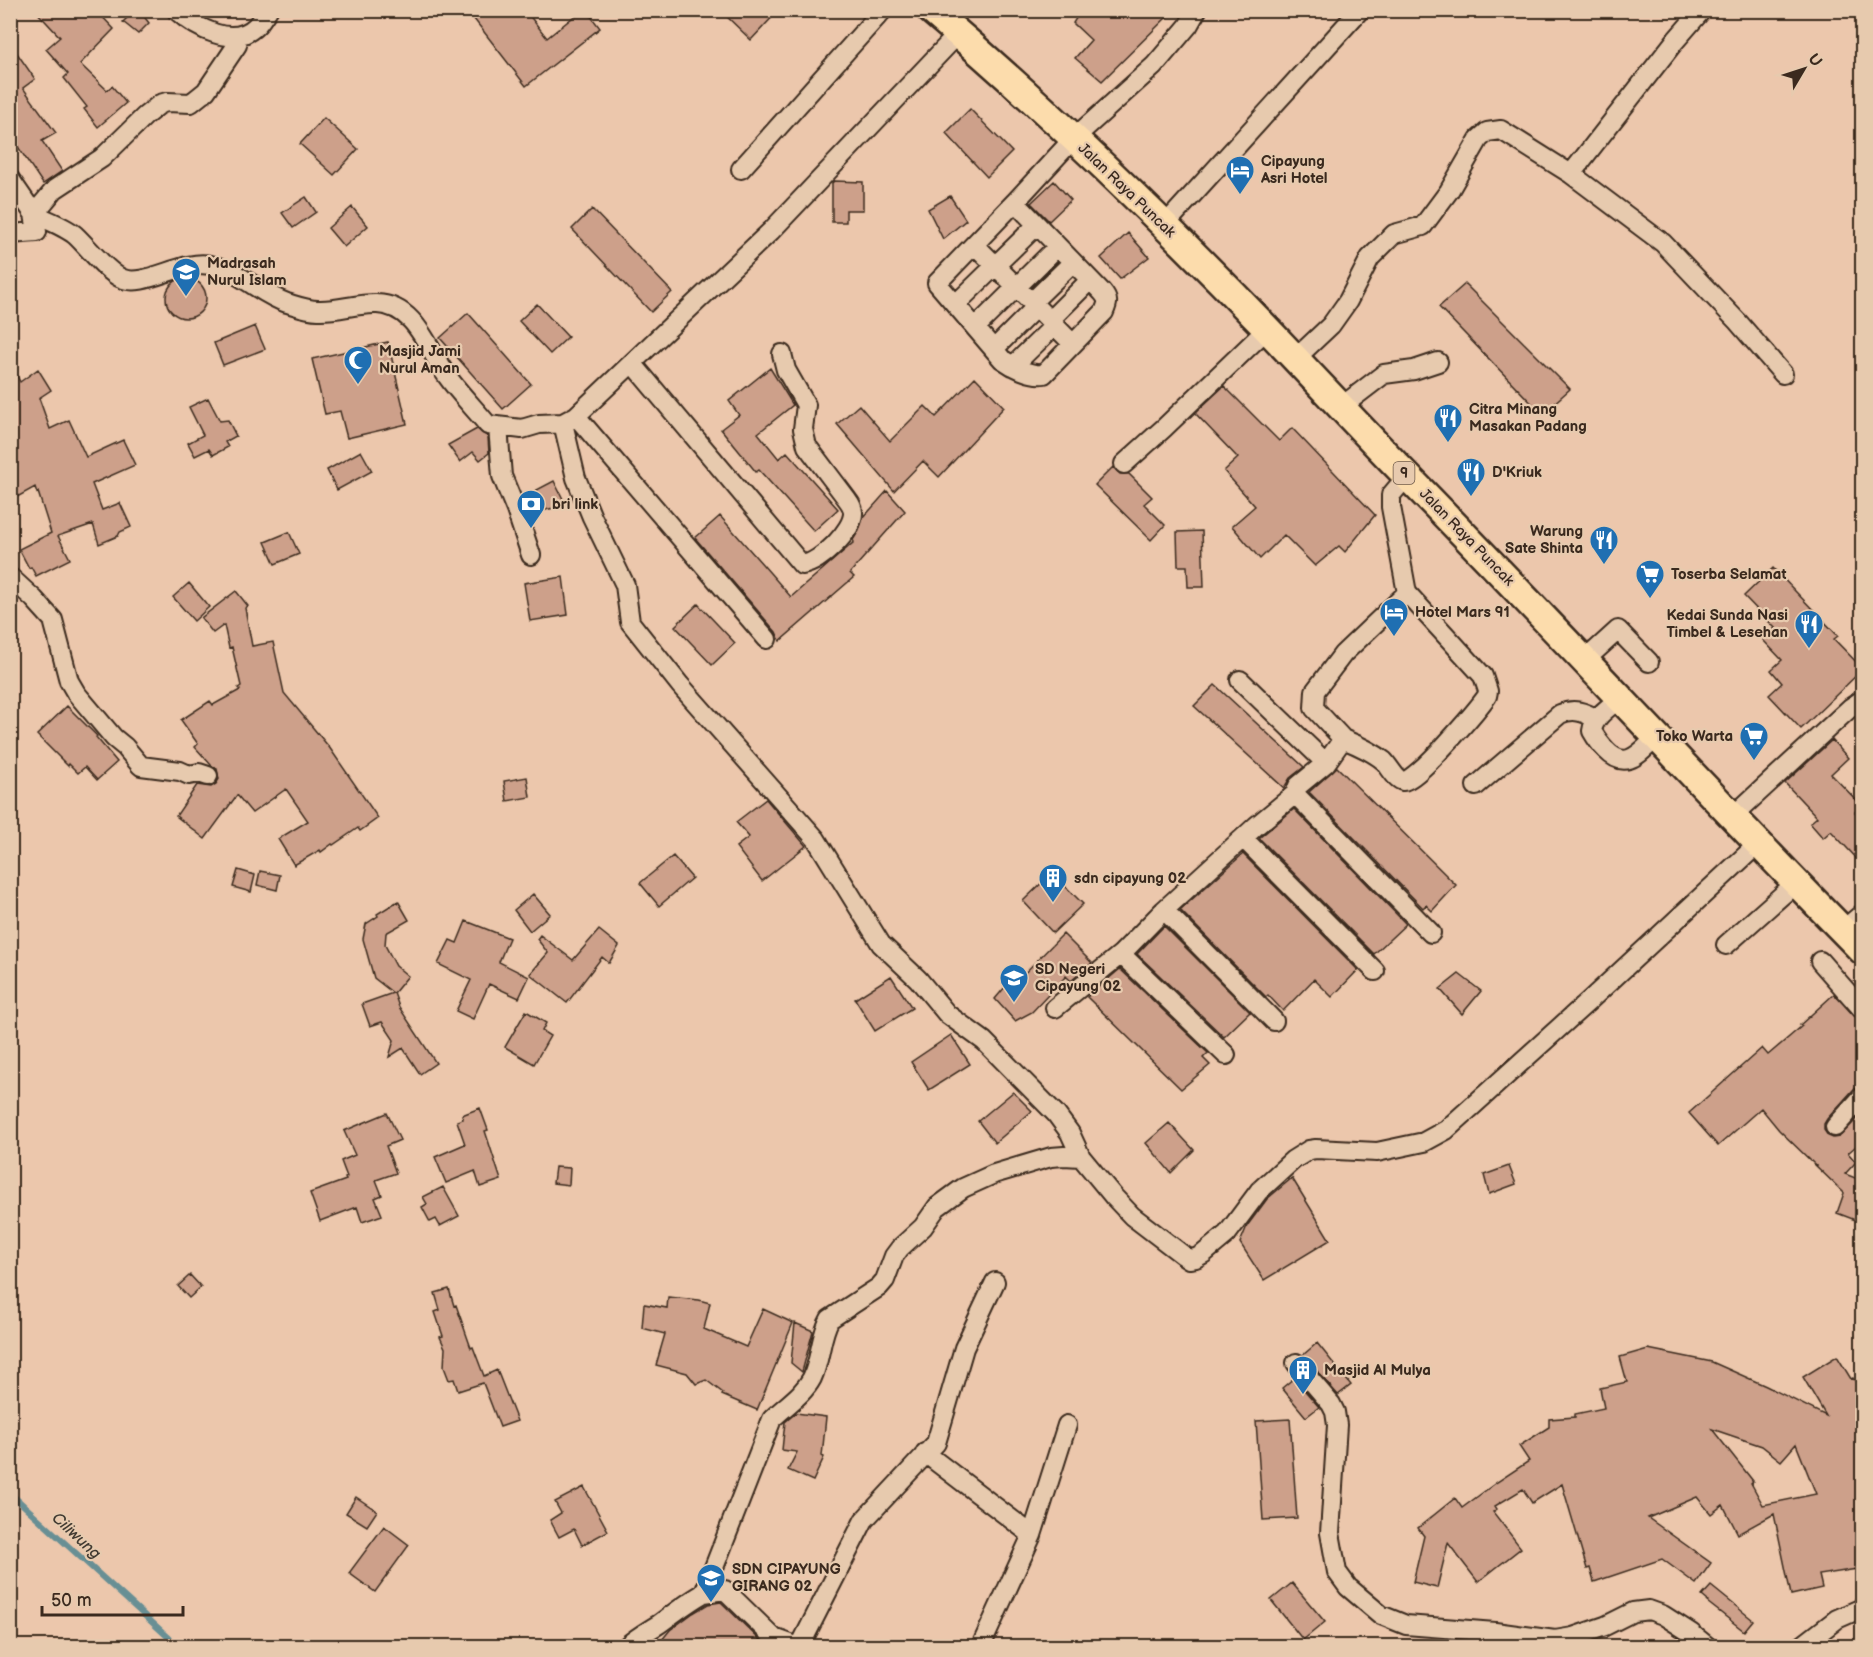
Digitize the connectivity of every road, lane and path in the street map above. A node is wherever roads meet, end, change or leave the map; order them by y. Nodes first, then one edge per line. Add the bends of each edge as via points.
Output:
1 (176, 10) edge
2 (268, 10) edge
3 (884, 10) edge
4 (931, 10) edge
5 (1197, 10) edge
6 (1360, 10) edge
7 (1702, 10) edge
8 (958, 34) junction
9 (238, 36) junction
10 (1073, 139) junction
11 (741, 169) dead end
12 (1571, 174) junction
13 (10, 180) edge
14 (1015, 202) junction
15 (34, 214) junction
16 (1037, 225) junction
17 (1164, 226) junction
18 (10, 234) edge
19 (975, 245) junction
20 (1057, 247) junction
21 (1072, 263) junction
22 (995, 266) junction
23 (1090, 280) junction
24 (1016, 287) junction
25 (956, 304) junction
26 (1034, 305) junction
27 (1052, 323) junction
28 (976, 327) junction
29 (1267, 329) junction
30 (1072, 344) junction
31 (994, 349) junction
32 (782, 354) dead end
33 (1295, 359) junction
34 (1438, 362) dead end
35 (632, 363) junction
36 (1013, 366) junction
37 (1783, 374) dead end
38 (1341, 407) junction
39 (570, 419) junction
40 (498, 427) junction
41 (1124, 464) dead end
42 (1407, 476) junction
43 (531, 555) dead end
44 (10, 577) edge
45 (1407, 593) junction
46 (767, 639) dead end
47 (1585, 660) junction
48 (1649, 662) dead end
49 (1240, 680) dead end
50 (1620, 698) junction
51 (1863, 700) edge
52 (1597, 719) junction
53 (1657, 737) junction
54 (1343, 739) junction
55 (1326, 763) junction
56 (208, 776) dead end
57 (1476, 786) dead end
58 (1295, 794) junction
59 (1733, 816) junction
60 (1243, 838) junction
61 (1758, 844) junction
62 (1797, 882) junction
63 (1164, 910) junction
64 (1852, 922) edge
65 (1431, 933) dead end
66 (1726, 945) dead end
67 (1863, 950) edge
68 (1121, 954) junction
69 (1820, 961) dead end
70 (1375, 971) dead end
71 (1055, 1008) dead end
72 (1863, 1009) edge
73 (1274, 1021) dead end
74 (1226, 1055) dead end
75 (1863, 1097) edge
76 (1835, 1127) dead end
77 (1081, 1157) junction
78 (995, 1282) dead end
79 (1296, 1363) dead end
80 (1067, 1425) dead end
81 (925, 1454) junction
82 (1032, 1535) junction
83 (704, 1593) junction
84 (1863, 1608) edge
85 (1799, 1645) edge
86 (627, 1647) edge
87 (798, 1647) edge
88 (981, 1647) edge
89 (1707, 1647) edge

1 - 9 street via 207,31
2 - 9 street via 256,26
3 - 11 street
4 - 8 highway, Jalan Raya Puncak / 9
5 - 10 street via 1147,73
6 - 17 street
7 - 12 street
8 - 10 highway, Jalan Raya Puncak / 9
8 - 35 street via 771,231
9 - 15 street via 237,45 199,98 191,104 160,104 102,158 55,189
10 - 14 street
10 - 17 highway, Jalan Raya Puncak / 9
12 - 33 street via 1501,130 1487,132 1423,226 1394,234 1381,246 1331,325
12 - 37 street via 1663,243
13 - 15 street
14 - 16 street
14 - 19 street
15 - 18 street via 37,232
15 - 40 street via 72,233 122,279 136,281 193,264 209,264 235,274 269,296 308,309 391,306 415,324 447,376 488,425
16 - 20 street
16 - 22 street
17 - 29 highway, Jalan Raya Puncak / 9
19 - 22 street
19 - 25 street via 937,283
20 - 21 street
20 - 24 street
21 - 23 street
21 - 26 street
22 - 24 street
22 - 25 street
23 - 27 street
23 - 30 street via 1107,298 1107,305
24 - 26 street
24 - 28 street
25 - 28 street
26 - 27 street
26 - 31 street
27 - 30 street
27 - 36 street
28 - 31 street
29 - 33 highway, Jalan Raya Puncak / 9
29 - 41 street
30 - 36 street via 1044,374
31 - 36 street
32 - 35 street via 786,370 806,405 803,429 807,446 852,506 853,513 849,527 821,557 802,565
33 - 38 highway, Jalan Raya Puncak / 9
34 - 38 street via 1384,374
35 - 39 street
38 - 42 highway, Jalan Raya Puncak / 9
39 - 40 street via 522,429
39 - 46 street
39 - 77 street via 576,478 625,585 630,622 680,685 816,839 881,944 947,1014 984,1041 1056,1114 1071,1133
40 - 43 street via 502,476
42 - 45 street via 1392,495 1391,507
42 - 47 highway, Jalan Raya Puncak / 9
44 - 56 street via 53,620 69,681 76,693 141,766
45 - 54 street via 1343,654 1315,691 1314,708
45 - 54 street via 1483,676 1487,696 1428,763 1405,781 1359,745
47 - 48 street via 1618,630
47 - 50 highway, Jalan Raya Puncak / 9
49 - 55 street
50 - 52 street
50 - 53 highway, Jalan Raya Puncak / 9
51 - 59 street
52 - 53 street via 1592,731 1595,737 1620,761 1638,754
52 - 57 street via 1582,712 1560,714
53 - 59 highway, Jalan Raya Puncak / 9
54 - 55 street
55 - 58 street via 1298,786
58 - 60 street
58 - 65 street
59 - 61 highway, Jalan Raya Puncak / 9
60 - 63 street
60 - 70 street
61 - 62 highway, Jalan Raya Puncak / 9
61 - 77 street via 1446,1130 1424,1142 1377,1152 1309,1150 1258,1191 1227,1234 1196,1258 1183,1256 1132,1216
62 - 64 highway, Jalan Raya Puncak / 9
62 - 66 street
63 - 68 street
63 - 73 street
64 - 67 highway, Jalan Raya Puncak / 9
68 - 71 street
68 - 74 street
69 - 72 street
75 - 76 street
77 - 83 street via 1051,1157 963,1188 937,1207 923,1227 900,1248 879,1287 830,1318 811,1380 772,1419
78 - 81 street via 964,1348 936,1443
79 - 89 street via 1335,1412 1329,1533 1337,1572 1348,1587 1381,1615 1406,1625 1555,1640 1649,1610 1663,1615
80 - 82 street
81 - 82 street
81 - 87 street via 864,1520
82 - 88 street
83 - 86 street via 680,1606
83 - 87 street via 724,1590 774,1638
84 - 85 street via 1837,1619

